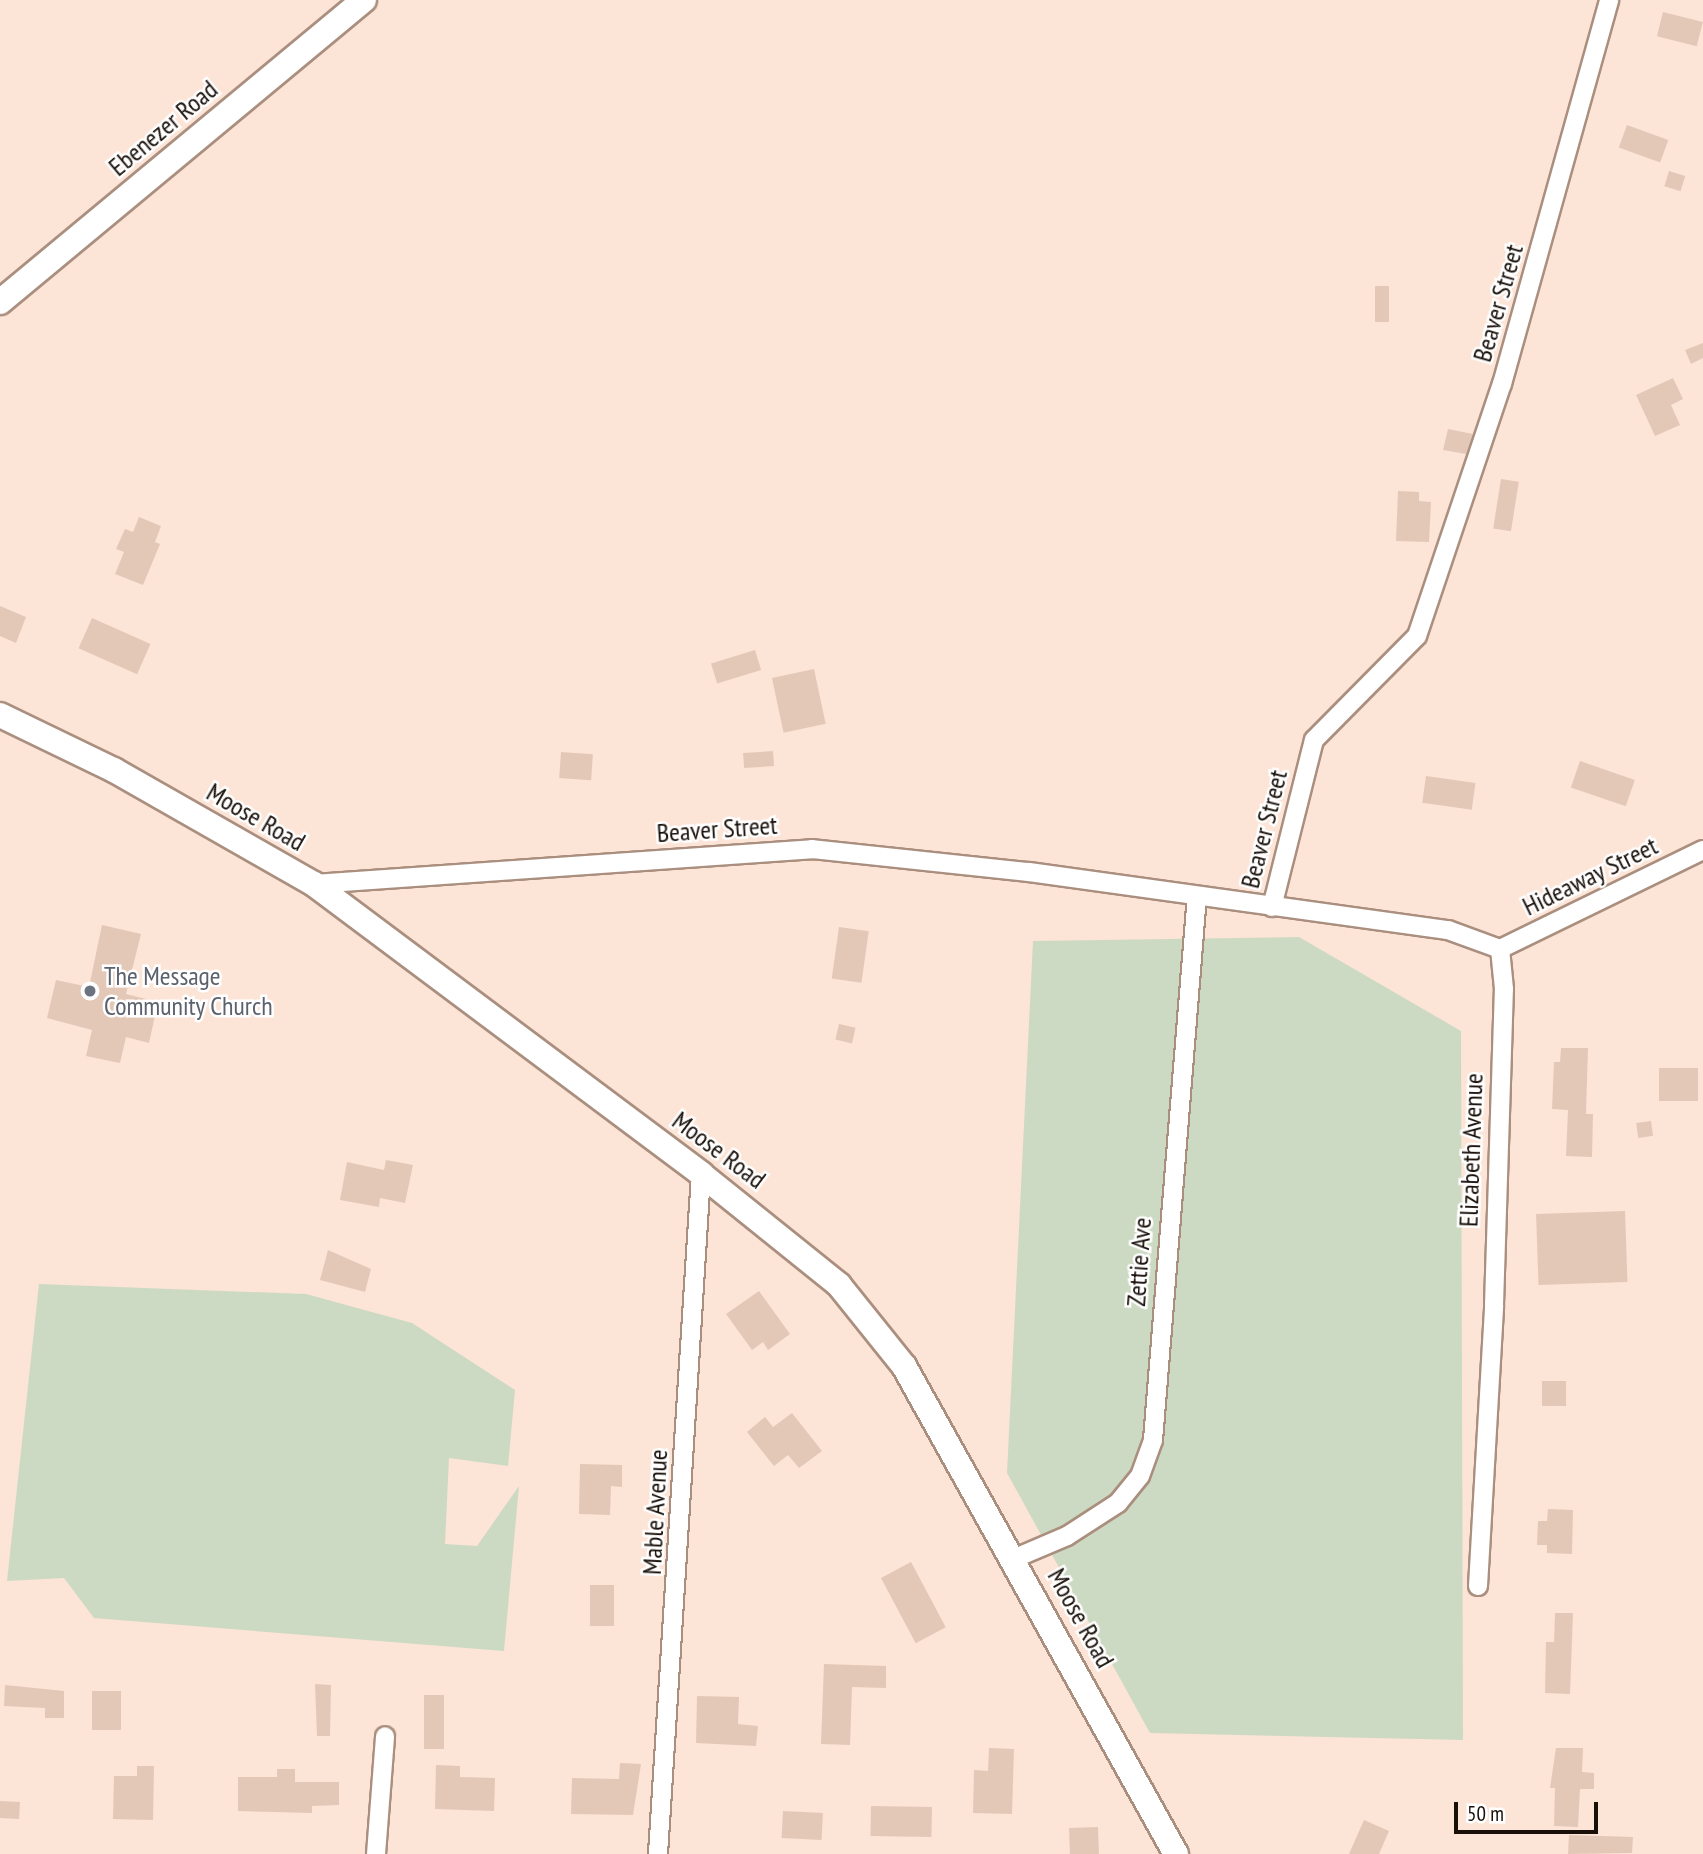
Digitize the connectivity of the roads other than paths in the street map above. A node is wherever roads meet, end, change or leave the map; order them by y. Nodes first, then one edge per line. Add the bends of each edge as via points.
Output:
1 (363, 0) edge
2 (1609, 0) edge
3 (0, 302) edge
4 (0, 715) edge
5 (1703, 849) edge
6 (314, 884) junction
7 (1197, 896) junction
8 (1272, 907) junction
9 (1500, 949) junction
10 (701, 1174) junction
11 (1013, 1559) junction
12 (1478, 1586) dead end
13 (385, 1737) dead end
14 (376, 1854) edge
15 (658, 1854) edge
16 (1176, 1854) edge

1 - 3 street, Ebenezer Road
2 - 8 street, Beaver Street via 1502,384 1417,636 1314,740
4 - 6 street, Moose Road via 114,770
5 - 9 street, Hideaway Street
6 - 7 street, Beaver Street via 812,849
6 - 10 street, Moose Road
7 - 8 street, Beaver Street
7 - 11 street, Zettie Ave via 1153,1440 1140,1476 1118,1503 1067,1536
8 - 9 street via 1448,930
9 - 12 street, Elizabeth Avenue via 1504,989 1494,1305
10 - 11 street, Moose Road via 800,1249 874,1323
10 - 15 street, Mable Avenue
11 - 16 street, Moose Road
13 - 14 street

